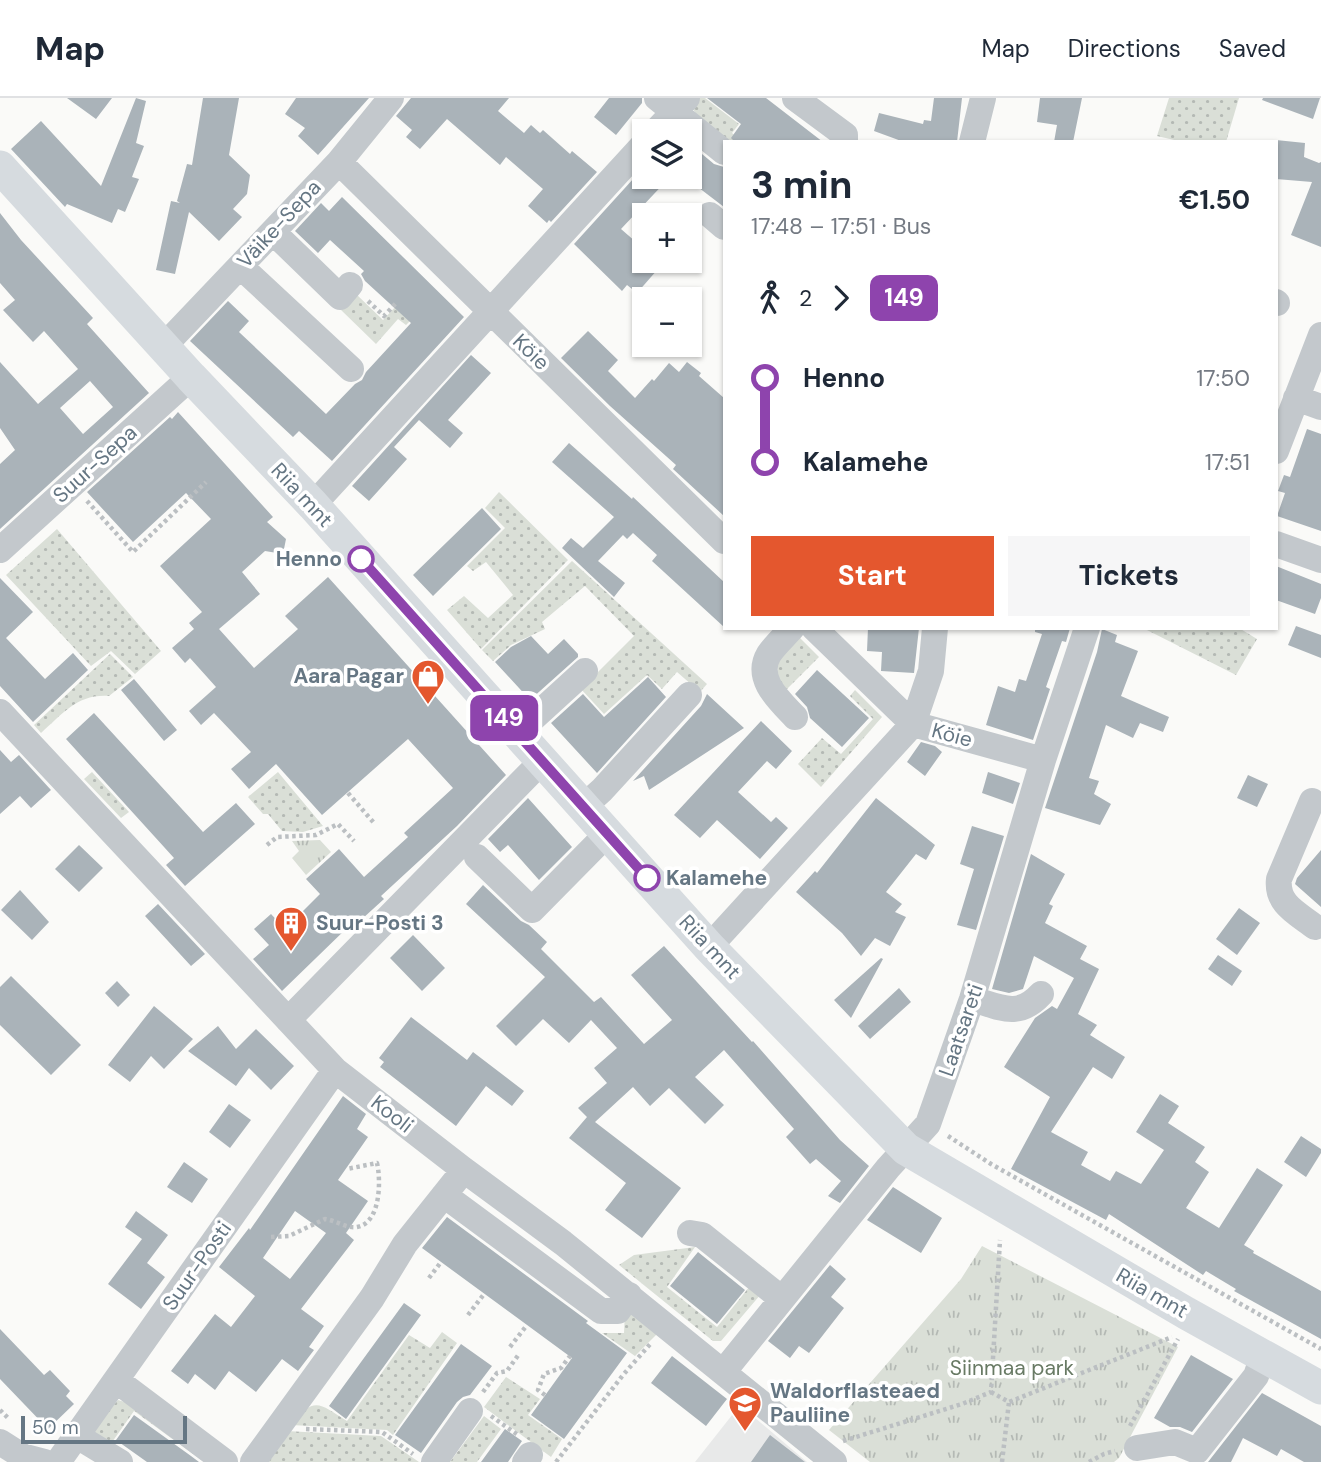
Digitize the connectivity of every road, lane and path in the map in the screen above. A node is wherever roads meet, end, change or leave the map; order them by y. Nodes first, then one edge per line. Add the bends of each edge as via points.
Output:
1 (391, 98) edge
2 (795, 98) edge
3 (983, 98) edge
4 (668, 110) edge
5 (845, 140) edge
6 (972, 140) edge
7 (723, 151) edge
8 (632, 157) edge
9 (339, 162) junction
10 (0, 167) edge
11 (273, 232) junction
12 (240, 266) junction
13 (351, 285) joint
14 (397, 302) dead end
15 (489, 311) junction
16 (1321, 335) edge
17 (163, 347) junction
18 (351, 369) dead end
19 (191, 377) junction
20 (1296, 398) junction
21 (1321, 407) edge
22 (1278, 445) edge
23 (206, 482) dead end
24 (82, 496) dead end
25 (313, 505) junction
26 (723, 540) edge
27 (1278, 545) edge
28 (0, 550) edge
29 (1321, 559) edge
30 (790, 630) edge
31 (816, 630) edge
32 (934, 630) edge
33 (1086, 630) edge
34 (585, 671) dead end
35 (689, 695) dead end
36 (0, 712) edge
37 (795, 717) dead end
38 (913, 724) junction
39 (517, 733) junction
40 (1043, 760) junction
41 (542, 761) junction
42 (348, 793) dead end
43 (1318, 797) edge
44 (583, 807) junction
45 (374, 823) dead end
46 (607, 834) junction
47 (354, 841) dead end
48 (267, 845) dead end
49 (477, 857) dead end
50 (1315, 928) dead end
51 (709, 947) junction
52 (1041, 994) dead end
53 (972, 999) junction
54 (288, 1020) junction
55 (335, 1070) junction
56 (928, 1124) junction
57 (906, 1149) junction
58 (347, 1169) dead end
59 (464, 1170) junction
60 (444, 1195) junction
61 (690, 1233) dead end
62 (271, 1237) dead end
63 (1000, 1240) dead end
64 (441, 1262) dead end
65 (429, 1278) dead end
66 (484, 1294) dead end
67 (629, 1295) junction
68 (782, 1299) junction
69 (468, 1315) dead end
70 (527, 1325) dead end
71 (667, 1325) junction
72 (510, 1348) dead end
73 (1321, 1349) edge
74 (519, 1354) dead end
75 (570, 1356) dead end
76 (1263, 1356) junction
77 (724, 1371) junction
78 (116, 1380) junction
79 (1321, 1388) edge
80 (991, 1392) junction
81 (545, 1395) dead end
82 (1009, 1402) junction
83 (472, 1408) junction
84 (580, 1418) dead end
85 (587, 1422) junction
86 (278, 1428) junction
87 (77, 1436) junction
88 (0, 1442) edge
89 (1126, 1442) joint
90 (526, 1452) edge
91 (424, 1458) edge
92 (830, 1461) edge
93 (44, 1462) edge
94 (58, 1462) edge
95 (120, 1462) edge
96 (225, 1462) edge
97 (253, 1462) edge
98 (556, 1462) edge
99 (1002, 1462) edge

1 - 9 street, Väike-Sepa
2 - 5 street via 845,135
3 - 6 street
4 - 7 street
8 - 15 street
9 - 11 street, Väike-Sepa
9 - 15 street, Köie
10 - 17 main road, Riia mnt
11 - 12 street, Väike-Sepa
11 - 13 street via 341,298
12 - 17 street, Väike-Sepa
12 - 18 street
13 - 14 path via 384,316
15 - 25 street
15 - 26 street, Köie
16 - 20 street
17 - 19 main road, Riia mnt
19 - 25 main road, Riia mnt
19 - 28 street, Suur-Sepa
20 - 21 street
20 - 22 street
23 - 24 path via 133,552
25 - 39 main road, Riia mnt
27 - 29 street
30 - 37 street via 765,666 769,689
31 - 38 street, Köie
32 - 38 street via 931,671
33 - 40 street, Laatsareti
34 - 39 street
35 - 44 street
36 - 54 street, Kooli
38 - 40 street, Köie
38 - 51 street
39 - 41 main road, Riia mnt
40 - 53 street, Laatsareti
41 - 44 main road, Riia mnt
41 - 54 street
42 - 45 path
43 - 50 street via 1278,890 1282,900
44 - 46 main road, Riia mnt
46 - 49 street via 532,909
46 - 51 main road, Riia mnt
47 - 48 path via 338,824 316,835 277,837
51 - 57 main road, Riia mnt
52 - 53 street via 1030,1006 1012,1010
53 - 56 street, Laatsareti
54 - 55 street, Kooli
55 - 59 street, Kooli
55 - 78 street, Suur-Posti
56 - 57 street, Laatsareti
56 - 73 path
57 - 68 street, Laatsareti
57 - 76 main road, Riia mnt
58 - 62 path via 377,1163 378,1196 366,1223 350,1227 325,1220 289,1236
59 - 60 street
59 - 67 street, Kooli
60 - 67 street via 601,1311 618,1311
60 - 86 street
61 - 68 street via 702,1236
63 - 80 path
64 - 65 path
66 - 69 path
67 - 71 street, Kooli
68 - 77 street, Laatsareti
70 - 72 path
71 - 77 street, Kooli
71 - 85 path
74 - 83 path via 507,1371 497,1373
75 - 81 path via 561,1368 544,1374 538,1390
76 - 79 main road, Riia mnt
76 - 89 street via 1256,1376 1197,1451 1175,1442
77 - 92 street, Kooli
78 - 87 street, Suur-Posti
78 - 96 street
80 - 82 path
80 - 92 path via 844,1441
82 - 89 path via 1175,1338
82 - 99 path
83 - 90 path
83 - 91 street
84 - 85 path
85 - 98 path
86 - 91 path via 382,1432
86 - 97 street
87 - 94 street, Suur-Posti
87 - 95 street
88 - 93 street via 22,1456

